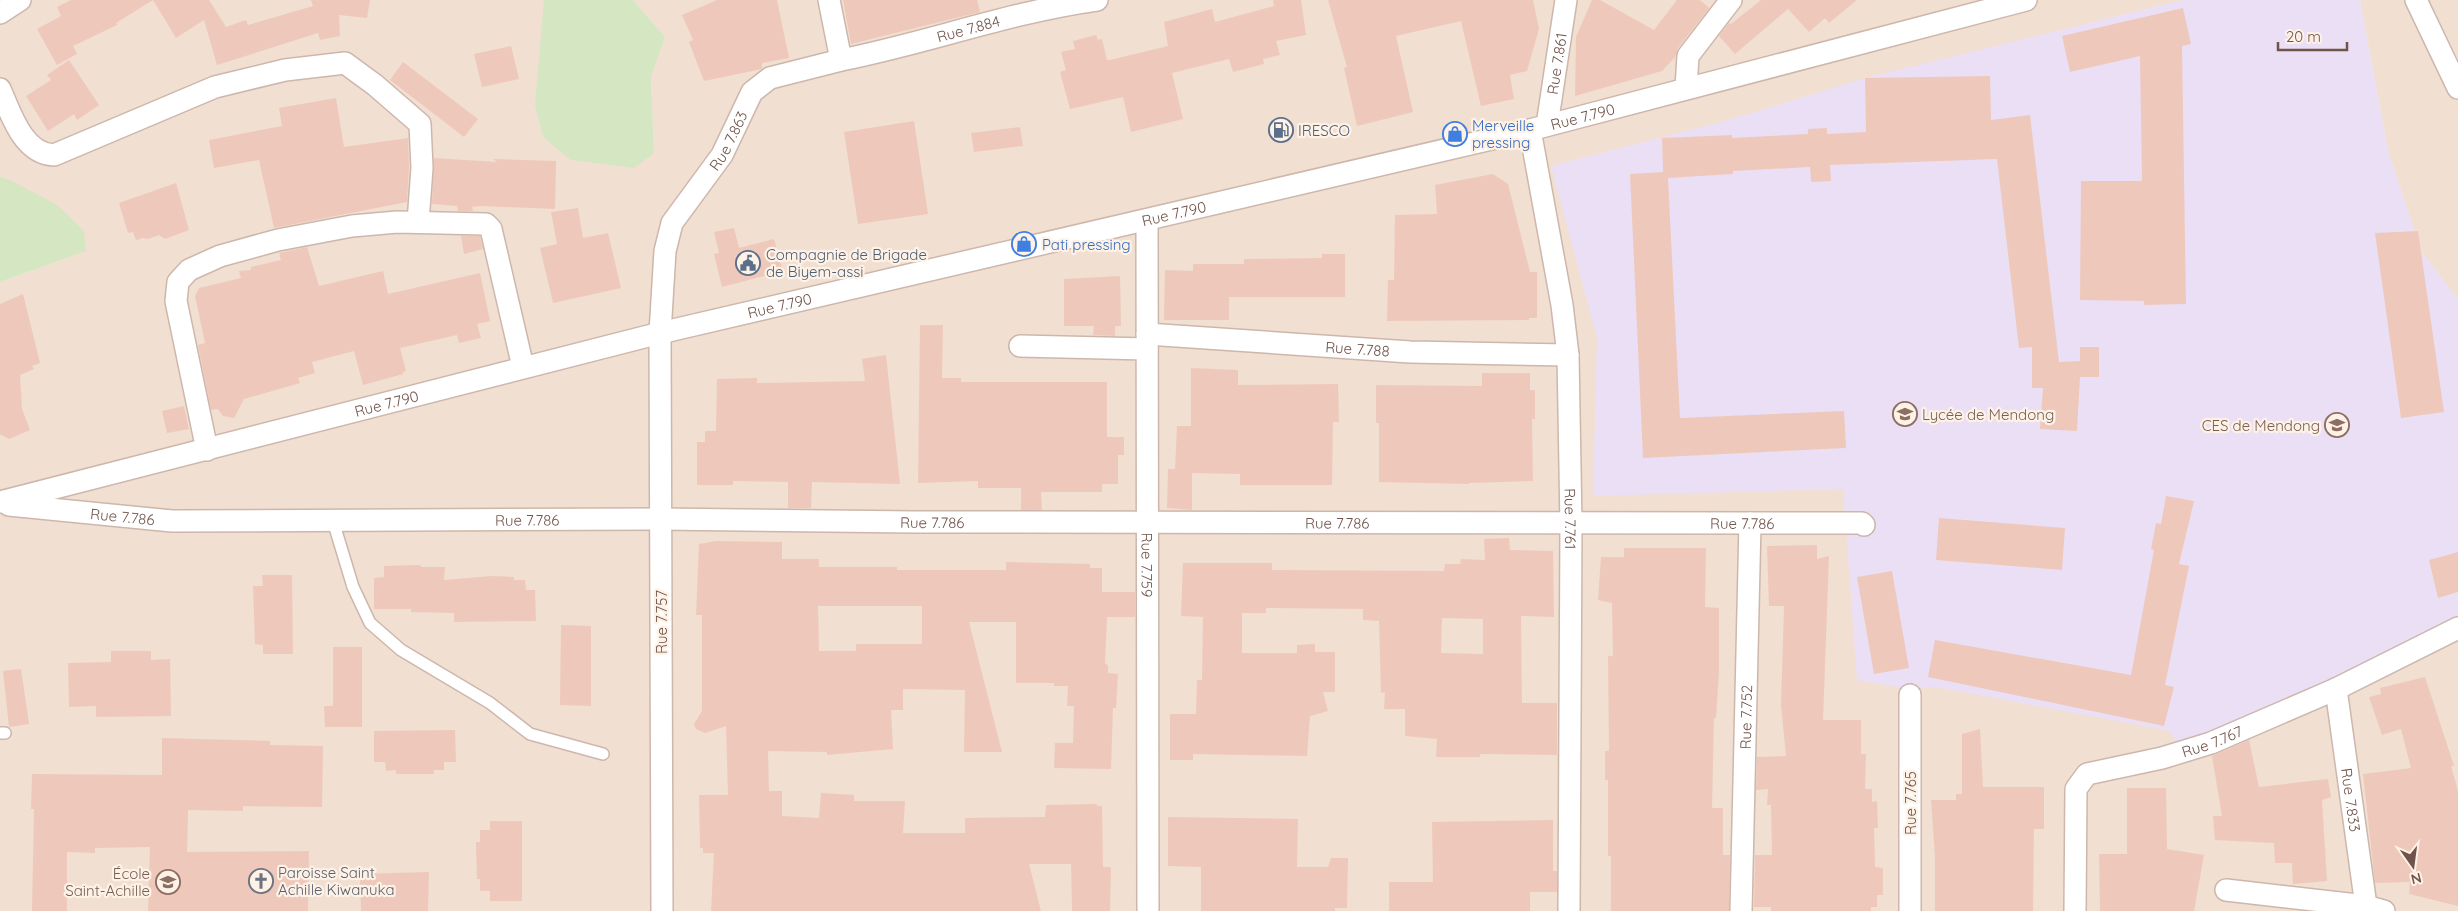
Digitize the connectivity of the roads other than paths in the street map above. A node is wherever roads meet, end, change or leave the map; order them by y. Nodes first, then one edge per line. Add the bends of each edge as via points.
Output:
1 (20, 0) edge
2 (829, 0) edge
3 (1097, 0) edge
4 (1566, 0) edge
5 (1731, 0) edge
6 (2026, 0) edge
7 (2416, 0) edge
8 (0, 13) edge
9 (841, 60) junction
10 (1686, 88) junction
11 (2458, 88) edge
12 (0, 89) edge
13 (1538, 128) junction
14 (1147, 220) junction
15 (418, 222) junction
16 (660, 333) junction
17 (1147, 342) junction
18 (1020, 346) dead end
19 (1568, 356) junction
20 (523, 367) junction
21 (207, 450) junction
22 (0, 503) edge
23 (660, 519) junction
24 (333, 521) junction
25 (1148, 521) junction
26 (1750, 523) junction
27 (1571, 524) junction
28 (1864, 525) dead end
29 (2458, 628) edge
30 (2336, 689) junction
31 (1910, 695) dead end
32 (603, 754) dead end
33 (2226, 890) dead end
34 (2371, 909) edge
35 (662, 911) edge
36 (1148, 911) edge
37 (1569, 911) edge
38 (1741, 911) edge
39 (1910, 911) edge
40 (2075, 911) edge

1 - 8 street
2 - 9 street
3 - 9 street, Rue 7.884 via 1051,6
4 - 13 street, Rue 7.861
5 - 10 street via 1688,56
6 - 10 street, Rue 7.790
7 - 11 street
9 - 16 street, Rue 7.863 via 770,78 752,92 722,156 672,223 665,251
10 - 13 street, Rue 7.790
12 - 15 street via 18,128 34,150 54,155 215,87 285,70 345,63 420,124 422,168
13 - 14 street, Rue 7.790
13 - 19 street, Rue 7.761
14 - 16 street, Rue 7.790
14 - 17 street, Rue 7.759
15 - 20 street via 475,222 486,224 491,229
15 - 21 street via 352,226 278,240 220,256 188,270 178,282 176,302
16 - 20 street, Rue 7.790
16 - 23 street, Rue 7.757
17 - 18 street, Rue 7.788
17 - 19 street, Rue 7.788
17 - 25 street, Rue 7.759
19 - 27 street, Rue 7.761
20 - 21 street, Rue 7.790
21 - 22 street, Rue 7.790
22 - 24 street, Rue 7.786 via 172,521
23 - 24 street, Rue 7.786
23 - 25 street, Rue 7.786
23 - 35 street, Rue 7.757
24 - 32 lane via 353,587 370,623 401,650 490,702 530,734
25 - 27 street, Rue 7.786
25 - 36 street, Rue 7.759
26 - 27 street, Rue 7.786
26 - 28 street, Rue 7.786
26 - 38 street, Rue 7.752
27 - 37 street, Rue 7.761
29 - 30 street, Rue 7.767
30 - 34 street, Rue 7.833
30 - 40 street, Rue 7.767 via 2211,744 2087,774 2076,789
31 - 39 street, Rue 7.765
33 - 34 street

